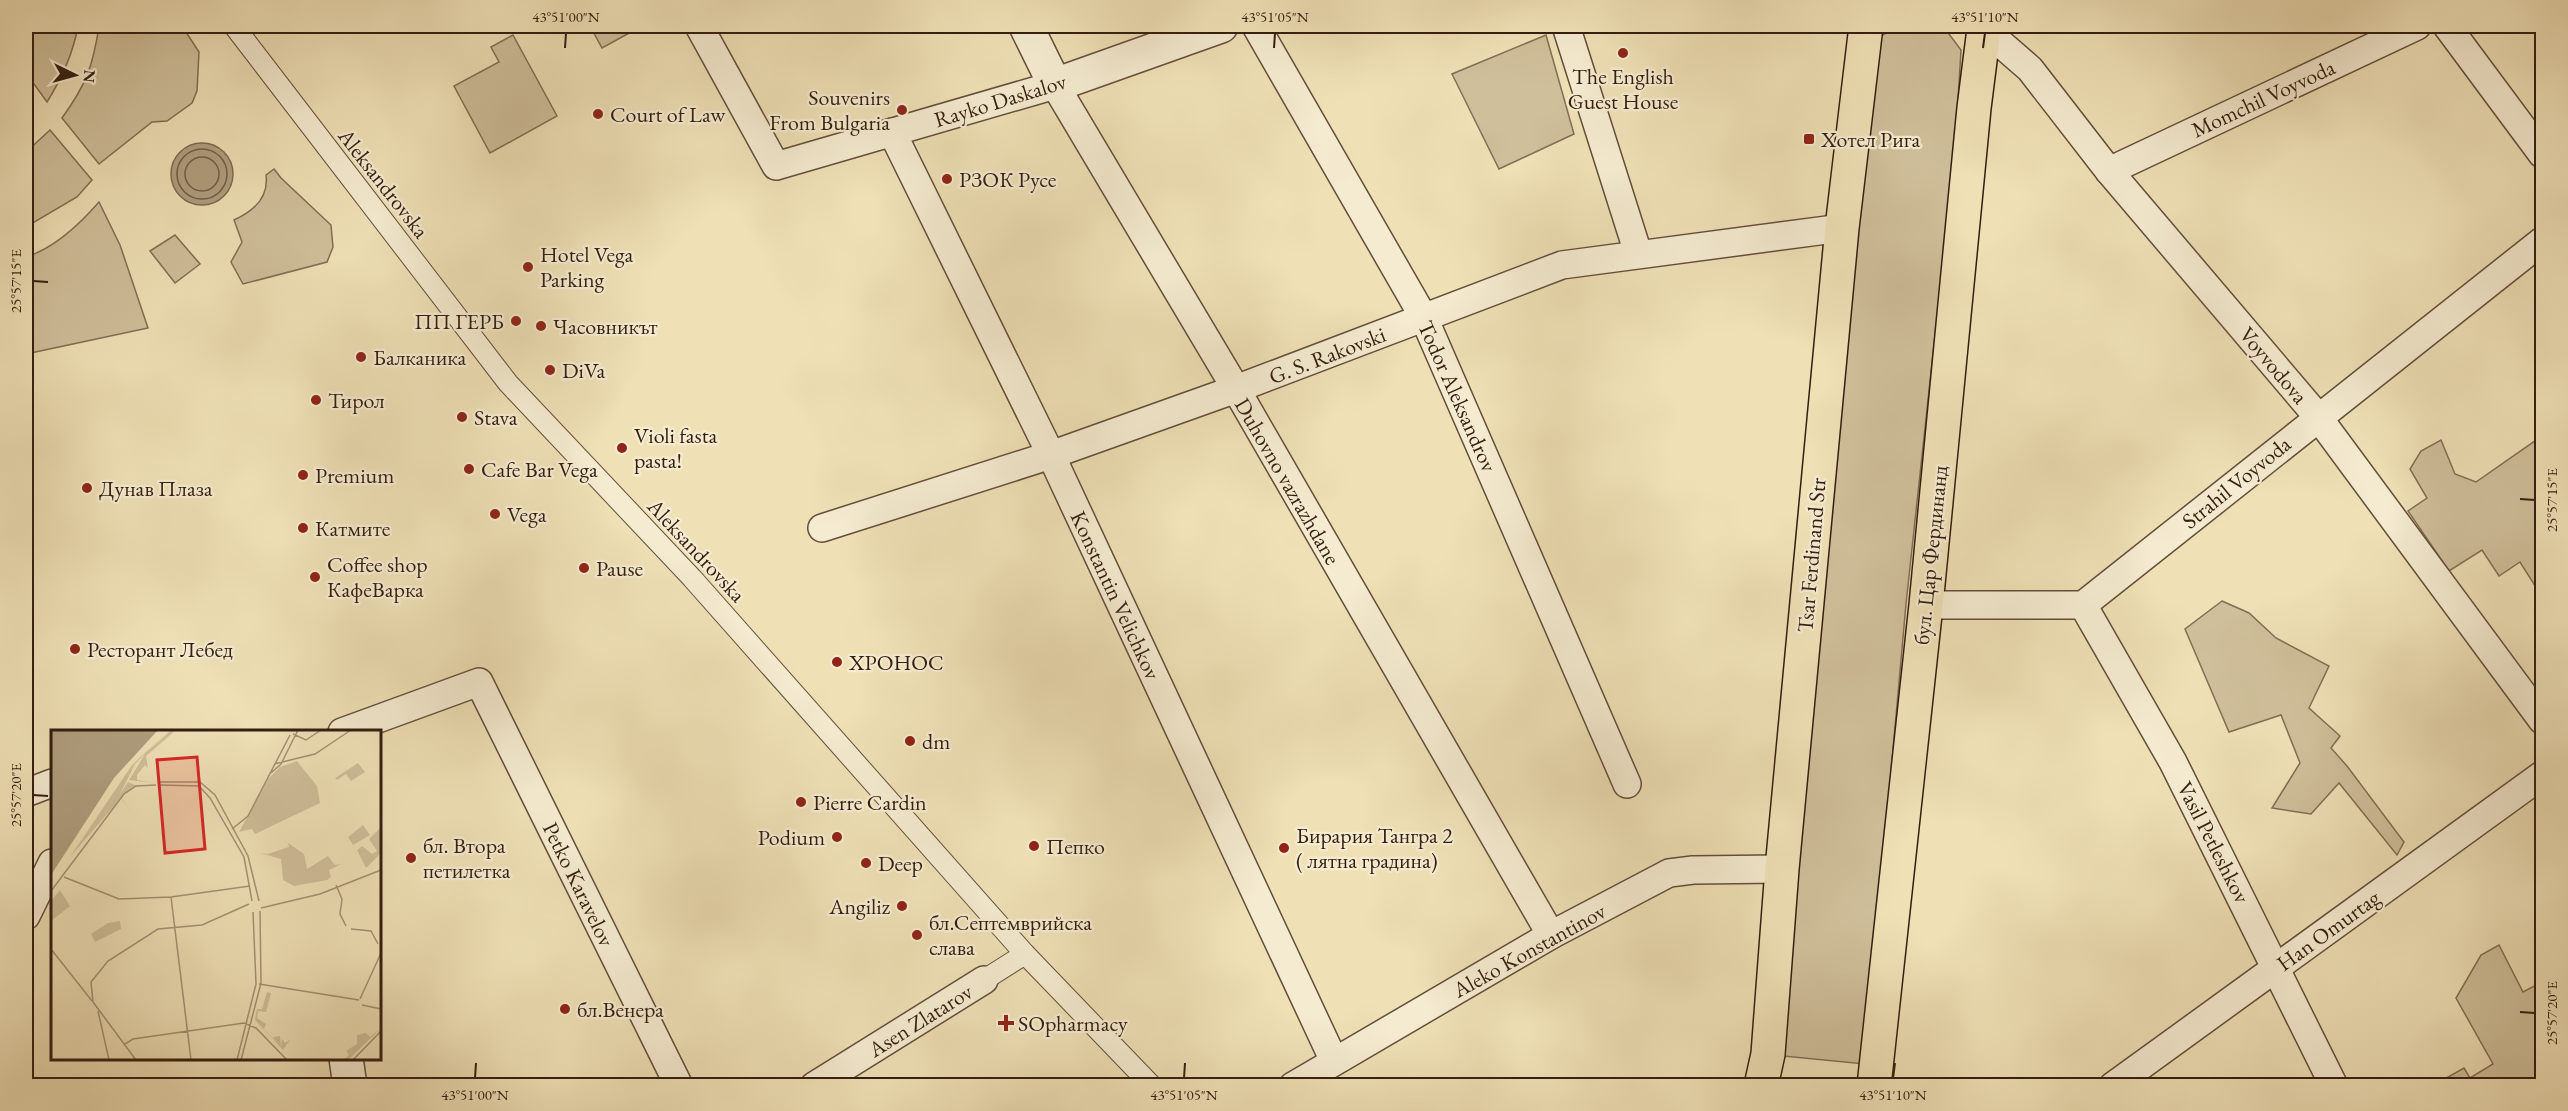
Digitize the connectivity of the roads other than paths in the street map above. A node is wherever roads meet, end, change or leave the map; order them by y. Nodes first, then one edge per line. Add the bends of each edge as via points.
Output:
1 (234, 26) edge
2 (699, 26) edge
3 (1026, 26) edge
4 (1221, 26) edge
5 (1256, 26) edge
6 (1566, 26) edge
7 (1866, 26) edge
8 (2417, 26) edge
9 (2447, 26) edge
10 (1983, 27) edge
11 (1055, 85) junction
12 (892, 132) junction
13 (2542, 154) edge
14 (2109, 171) junction
15 (1842, 228) junction
16 (2542, 241) edge
17 (1638, 253) junction
18 (1424, 318) junction
19 (1236, 389) junction
20 (2318, 417) junction
21 (1051, 455) junction
22 (822, 528) dead end
23 (1926, 605) junction
24 (2083, 605) junction
25 (2542, 720) edge
26 (347, 730) edge
27 (2542, 775) edge
28 (51, 783) edge
29 (1627, 784) dead end
30 (26, 793) edge
31 (51, 865) edge
32 (1782, 869) junction
33 (26, 916) edge
34 (1551, 935) junction
35 (1025, 954) junction
36 (2276, 967) junction
37 (984, 980) joint
38 (346, 1060) edge
39 (1334, 1061) junction
40 (350, 1086) edge
41 (679, 1086) edge
42 (814, 1086) edge
43 (1152, 1086) edge
44 (1293, 1086) edge
45 (1761, 1086) edge
46 (1874, 1086) edge
47 (2113, 1086) edge
48 (2334, 1086) edge

1 - 35 street, Aleksandrovska via 508,383 692,579
2 - 12 street, Rayko Daskalov via 776,166
3 - 11 street, Duhovno vazrazhdane
4 - 11 street, Rayko Daskalov
5 - 18 street, Todor Aleksandrov
6 - 17 street
7 - 15 main road, Tsar Ferdinand Str
8 - 14 street, Momchil Voyvoda
9 - 13 street
10 - 14 street, Voyvodova via 2030,69
10 - 23 main road, бул. Цар Фердинанд
11 - 12 street, Rayko Daskalov
11 - 19 street, Duhovno vazrazhdane
12 - 21 street, Konstantin Velichkov
14 - 20 street, Voyvodova
15 - 17 street, G. S. Rakovski
15 - 32 main road, Tsar Ferdinand Str
16 - 20 street, Strahil Voyvoda
17 - 18 street, G. S. Rakovski via 1562,265
18 - 19 street, G. S. Rakovski
18 - 29 street, Todor Aleksandrov
19 - 21 street, G. S. Rakovski
19 - 34 street, Duhovno vazrazhdane
20 - 24 street, Strahil Voyvoda
20 - 25 street, Voyvodova
21 - 22 street, G. S. Rakovski
21 - 39 street, Konstantin Velichkov
23 - 24 street
23 - 46 main road, бул. Цар Фердинанд
24 - 36 street, Vasil Petleshkov via 2173,762
26 - 41 street, Petko Karavelov via 478,682
27 - 36 street, Han Omurtag
28 - 30 street
31 - 33 street
32 - 34 street, Aleko Konstantinov via 1669,873
32 - 45 main road, Tsar Ferdinand Str via 1768,1054
34 - 39 street, Aleko Konstantinov
35 - 37 street, Asen Zlatarov
35 - 43 street, Aleksandrovska
36 - 47 street, Han Omurtag
36 - 48 street, Vasil Petleshkov
37 - 42 street, Asen Zlatarov
38 - 40 street
39 - 44 street, Aleko Konstantinov

